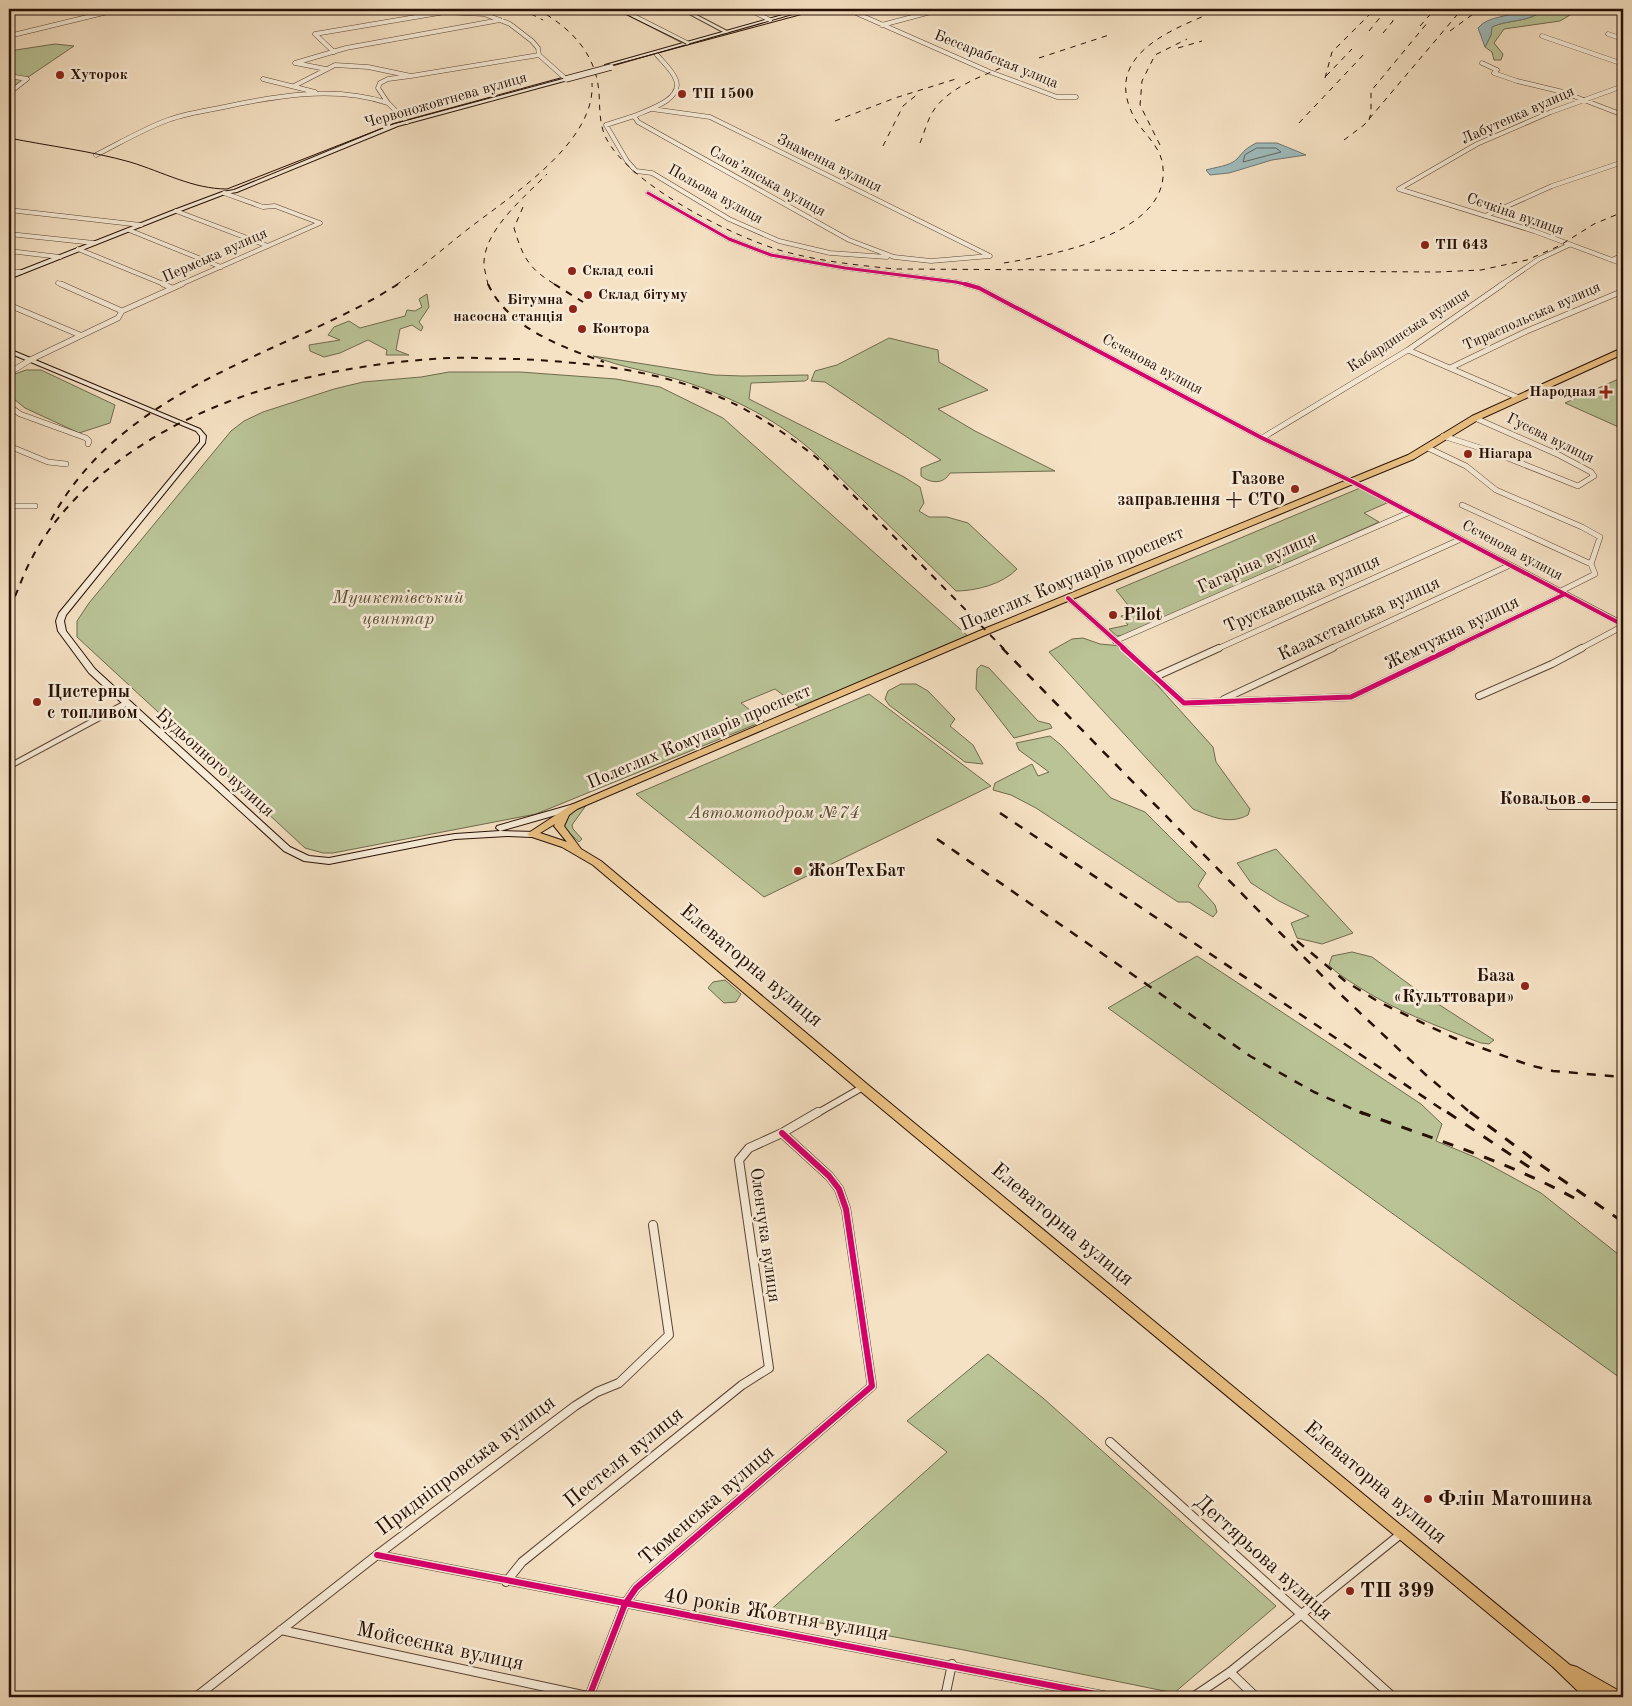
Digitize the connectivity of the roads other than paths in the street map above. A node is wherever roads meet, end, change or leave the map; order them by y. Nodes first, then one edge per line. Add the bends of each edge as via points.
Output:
1 (119, 9) edge
2 (682, 9) edge
3 (748, 9) edge
4 (808, 9) edge
5 (853, 9) edge
6 (942, 9) edge
7 (618, 10) edge
8 (502, 20) junction
9 (770, 20) junction
10 (882, 25) junction
11 (727, 32) junction
12 (1608, 34) dead end
13 (9, 36) edge
14 (1542, 36) dead end
15 (1623, 39) edge
16 (687, 43) junction
17 (681, 45) junction
18 (334, 52) junction
19 (656, 53) junction
20 (539, 55) junction
21 (1482, 63) dead end
22 (1623, 64) edge
23 (326, 68) junction
24 (9, 76) edge
25 (411, 76) junction
26 (564, 78) junction
27 (264, 79) dead end
28 (294, 86) junction
29 (1623, 86) edge
30 (9, 93) edge
31 (322, 94) junction
32 (1076, 97) dead end
33 (1584, 100) junction
34 (388, 103) junction
35 (1623, 108) edge
36 (652, 109) junction
37 (1614, 111) junction
38 (1623, 115) edge
39 (634, 116) junction
40 (406, 121) junction
41 (96, 155) dead end
42 (1623, 162) edge
43 (1399, 189) joint
44 (224, 193) junction
45 (648, 193) dead end
46 (9, 210) edge
47 (176, 211) junction
48 (1485, 216) junction
49 (141, 225) junction
50 (129, 230) junction
51 (9, 234) edge
52 (94, 243) junction
53 (1569, 245) junction
54 (268, 246) junction
55 (78, 249) junction
56 (9, 251) edge
57 (1623, 255) edge
58 (990, 256) joint
59 (60, 257) junction
60 (894, 257) junction
61 (1612, 260) junction
62 (1623, 264) edge
63 (221, 267) junction
64 (9, 271) edge
65 (21, 272) junction
66 (9, 277) edge
67 (58, 282) dead end
68 (172, 288) junction
69 (1623, 291) edge
70 (9, 305) edge
71 (122, 311) junction
72 (80, 335) junction
73 (1408, 350) junction
74 (9, 351) edge
75 (1623, 351) edge
76 (30, 360) junction
77 (1450, 368) junction
78 (9, 373) edge
79 (1519, 398) junction
80 (9, 406) edge
81 (1475, 418) junction
82 (1443, 436) junction
83 (1262, 438) junction
84 (88, 444) dead end
85 (9, 446) edge
86 (1428, 448) junction
87 (66, 464) dead end
88 (1353, 482) junction
89 (1462, 505) dead end
90 (9, 506) edge
91 (35, 506) dead end
92 (1410, 512) junction
93 (1461, 539) junction
94 (1591, 564) junction
95 (1510, 565) junction
96 (1563, 592) junction
97 (1068, 598) junction
98 (1623, 626) edge
99 (1115, 640) junction
100 (1154, 677) junction
101 (1479, 696) dead end
102 (1221, 700) junction
103 (126, 704) junction
104 (9, 767) edge
105 (1550, 806) dead end
106 (1623, 806) edge
107 (574, 807) junction
108 (472, 834) junction
109 (532, 834) junction
110 (583, 853) junction
111 (863, 1087) junction
112 (782, 1133) junction
113 (652, 1225) dead end
114 (769, 1368) joint
115 (1110, 1442) dead end
116 (1402, 1533) junction
117 (377, 1555) junction
118 (506, 1582) junction
119 (625, 1604) junction
120 (1300, 1615) junction
121 (281, 1630) junction
122 (1558, 1663) junction
123 (952, 1664) junction
124 (1230, 1672) junction
125 (196, 1697) edge
126 (590, 1697) edge
127 (945, 1697) edge
128 (1111, 1697) edge
129 (1193, 1697) edge
130 (1256, 1697) edge
131 (1393, 1697) edge
132 (1594, 1697) edge
133 (1618, 1697) edge

1 - 13 street
2 - 11 main road
3 - 9 street
4 - 9 main road
5 - 10 street, Бессарабская улица
6 - 10 street, Бессарабская улица
7 - 16 street
7 - 17 street
8 - 18 street
8 - 18 street via 484,14 445,12 315,34
8 - 20 street via 532,40
9 - 11 main road
10 - 32 street, Бессарабская улица via 986,71 1057,97
11 - 16 main road
12 - 15 street
14 - 22 street
16 - 17 main road
17 - 19 main road
18 - 23 street via 295,63
19 - 26 main road, Червоножовтнева вулиця, bridge
19 - 36 street via 677,80 678,88
20 - 25 street
20 - 26 street
21 - 33 street via 1497,70 1494,73 1517,82 1554,89
23 - 25 street via 347,64
23 - 28 street
24 - 30 street via 27,79
25 - 34 street via 380,83 378,88
26 - 40 main road, Червоножовтнева вулиця
27 - 28 street
28 - 31 street
29 - 33 street, Лабутенка вулиця
31 - 34 street via 362,95
31 - 41 street via 265,98 175,118
33 - 37 street
33 - 43 street, Лабутенка вулиця via 1477,144
34 - 40 street
35 - 37 street
36 - 39 street
36 - 58 street, Знаменна вулиця via 710,117
37 - 38 street
39 - 60 street, Слов’янська вулиця via 638,122 848,240
39 - 60 street, Польова вулиця via 606,125 636,171 652,173 729,219 779,241 830,253
40 - 44 main road, Червоножовтнева вулиця
42 - 48 street via 1552,186
43 - 48 street, Сєчкіна вулиця
44 - 47 main road, Червоножовтнева вулиця
44 - 54 street, Пермська вулиця via 264,206 275,206 320,223
45 - 83 street, Сєченова вулиця via 750,249 979,288
46 - 49 street
47 - 49 main road, Червоножовтнева вулиця
47 - 54 street
48 - 53 street, Сєчкіна вулиця
49 - 50 main road, Червоножовтнева вулиця
50 - 52 main road, Червоножовтнева вулиця
50 - 63 street
51 - 52 street
52 - 55 main road, Червоножовтнева вулиця
53 - 61 street, Сєчкіна вулиця
53 - 73 street, Кабардинська вулиця via 1539,259
54 - 63 street, Пермська вулиця
55 - 59 main road, Червоножовтнева вулиця
55 - 68 street
56 - 59 street
57 - 61 street
58 - 60 street, Слов’янська вулиця via 931,260
59 - 65 main road, Червоножовтнева вулиця
61 - 62 street, Сєчкіна вулиця
63 - 68 street, Пермська вулиця
64 - 65 street
65 - 66 main road, Червоножовтнева вулиця
67 - 71 street
68 - 71 street, Пермська вулиця
69 - 77 street, Тираспольська вулиця
70 - 72 street
71 - 72 street, Пермська вулиця via 118,318
72 - 76 street, Пермська вулиця
73 - 77 street
73 - 83 street, Кабардинська вулиця
74 - 76 main road, Будьонного вулиця
75 - 79 main road, Полеглих Комунарів проспект
76 - 78 street, Пермська вулиця
76 - 103 main road, Будьонного вулиця via 190,426 203,436 203,442 60,621 62,631 82,659
77 - 79 street
79 - 81 main road, Полеглих Комунарів проспект
80 - 84 street via 20,414 86,438
81 - 82 main road, Полеглих Комунарів проспект
81 - 82 street, Гусєва вулиця via 1559,455 1593,474 1593,478 1578,486
82 - 86 main road, Полеглих Комунарів проспект
83 - 88 street, Сєченова вулиця
85 - 87 street via 48,462
86 - 88 main road, Полеглих Комунарів проспект
86 - 94 street via 1466,466 1496,490 1600,538
88 - 92 street, Сєченова вулиця
88 - 97 main road, Полеглих Комунарів проспект
89 - 94 street
90 - 91 street
92 - 93 street, Сєченова вулиця
92 - 99 street, Гагаріна вулиця
93 - 95 street, Сєченова вулиця
93 - 100 street, Трускавецька вулиця
94 - 96 street via 1596,574
95 - 96 street, Сєченова вулиця
95 - 102 street, Казахстанська вулиця
96 - 98 street, Сєченова вулиця
96 - 102 street, Жемчужна вулиця via 1351,697
97 - 99 street
97 - 107 main road, Полеглих Комунарів проспект
98 - 101 street via 1552,664
99 - 100 street
100 - 102 street via 1184,703
103 - 104 main road
103 - 108 main road, Будьонного вулиця via 298,857 329,861
105 - 106 street
107 - 108 main road via 516,825
107 - 109 main road, Полеглих Комунарів проспект
107 - 110 main road via 561,818 559,826
108 - 109 main road, Будьонного вулиця
109 - 110 main road, Елеваторна вулиця
110 - 111 main road, Елеваторна вулиця
111 - 112 street, Оленчука вулиця
111 - 116 main road, Елеваторна вулиця
112 - 114 street, Оленчука вулиця via 749,1148 738,1160
112 - 119 street, Тюменська вулиця via 839,1189 846,1209 872,1386 636,1588
113 - 117 street, Придніпровська вулиця via 669,1335 619,1383 576,1406
114 - 118 street, Пестеля вулиця via 742,1386 522,1562
115 - 120 street, Дегтярьова вулиця
116 - 120 street
116 - 122 main road, Елеваторна вулиця
117 - 118 street, 40 років Жовтня вулиця
117 - 121 street, Придніпровська вулиця
118 - 119 street, 40 років Жовтня вулиця
119 - 123 street, 40 років Жовтня вулиця
119 - 126 street, Тюменська вулиця
120 - 124 street
120 - 131 street, Дегтярьова вулиця
121 - 125 street, Придніпровська вулиця
121 - 126 street, Мойсеєнка вулиця
122 - 132 main road, Елеваторна вулиця
122 - 133 main road, Елеваторна вулиця
123 - 127 street
123 - 128 street, 40 років Жовтня вулиця
124 - 129 street
124 - 130 street

